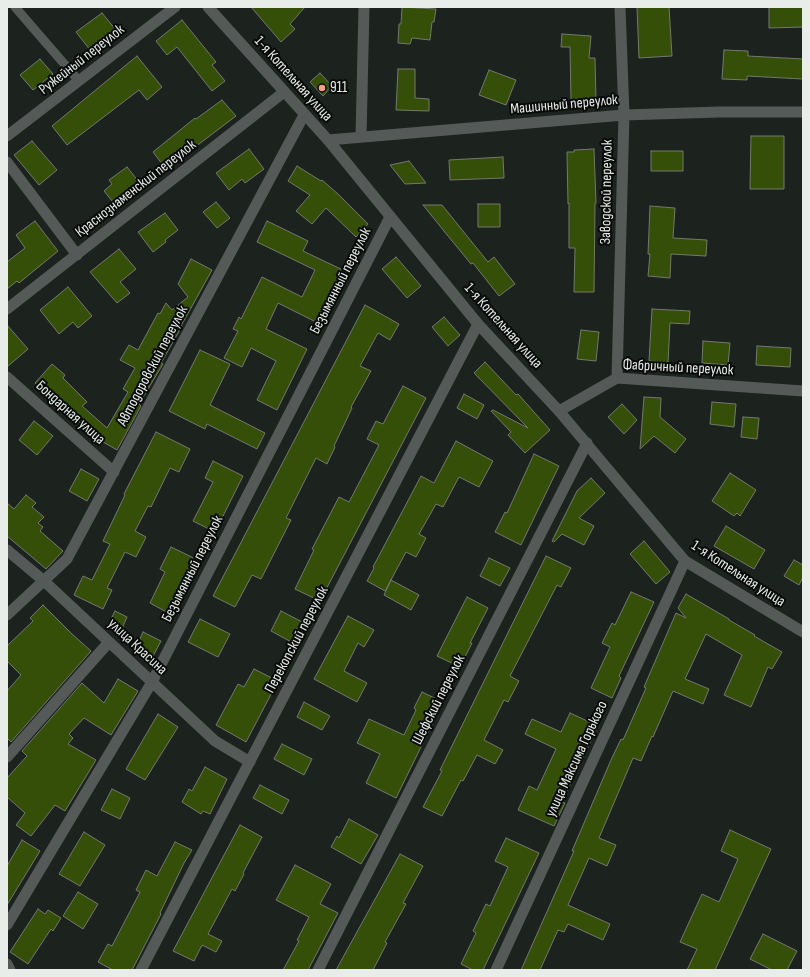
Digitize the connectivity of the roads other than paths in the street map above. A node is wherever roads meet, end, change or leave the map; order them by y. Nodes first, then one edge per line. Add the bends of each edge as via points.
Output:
1 (15, 7) edge
2 (175, 7) edge
3 (208, 7) edge
4 (364, 7) edge
5 (620, 7) edge
6 (78, 81) junction
7 (284, 92) junction
8 (803, 112) edge
9 (304, 115) junction
10 (624, 115) junction
11 (7, 136) edge
12 (360, 137) junction
13 (328, 140) junction
14 (7, 162) edge
15 (390, 217) junction
16 (77, 255) junction
17 (7, 309) edge
18 (478, 324) junction
19 (7, 377) edge
20 (617, 378) junction
21 (803, 391) edge
22 (559, 411) junction
23 (587, 443) junction
24 (114, 472) junction
25 (7, 550) edge
26 (685, 561) junction
27 (44, 581) junction
28 (7, 615) edge
29 (803, 632) edge
30 (110, 642) junction
31 (152, 682) junction
32 (7, 757) edge
33 (250, 762) junction
34 (7, 925) edge
35 (7, 964) edge
36 (10, 970) edge
37 (142, 970) edge
38 (318, 970) edge
39 (496, 970) edge

1 - 6 lane
2 - 6 street, Ружейный переулок
3 - 7 street, 1-я Котельная улица
4 - 12 street
5 - 10 street, Заводской переулок
6 - 11 street, Ружейный переулок
7 - 9 street, 1-я Котельная улица
7 - 16 street, Краснознаменский переулок
8 - 10 street, Машинный переулок
9 - 13 street, 1-я Котельная улица
9 - 24 street, Автодоровский переулок
10 - 12 street, Машинный переулок
10 - 20 street, Заводской переулок
12 - 13 street, Машинный переулок
13 - 15 street, 1-я Котельная улица
14 - 16 street
15 - 18 street, 1-я Котельная улица
15 - 31 street, Безымянный переулок
16 - 17 street, Краснознаменский переулок
18 - 22 street, 1-я Котельная улица
18 - 33 street, Перекопский переулок
19 - 24 street, Бондарная улица
20 - 21 street, Фабричный переулок
20 - 22 street, Фабричный переулок
22 - 23 street, 1-я Котельная улица
23 - 26 street, 1-я Котельная улица
23 - 38 street, Шефский переулок
24 - 27 street, Автодоровский переулок via 67,559
25 - 27 street, улица Красина
26 - 29 street, 1-я Котельная улица
26 - 39 street, улица Максима Горького
27 - 28 street, Автодоровский переулок
27 - 30 street, улица Красина
30 - 31 street, улица Красина
30 - 32 street
31 - 33 street, улица Красина via 215,741
31 - 34 street, Безымянный переулок
33 - 37 street, Перекопский переулок
35 - 36 street

